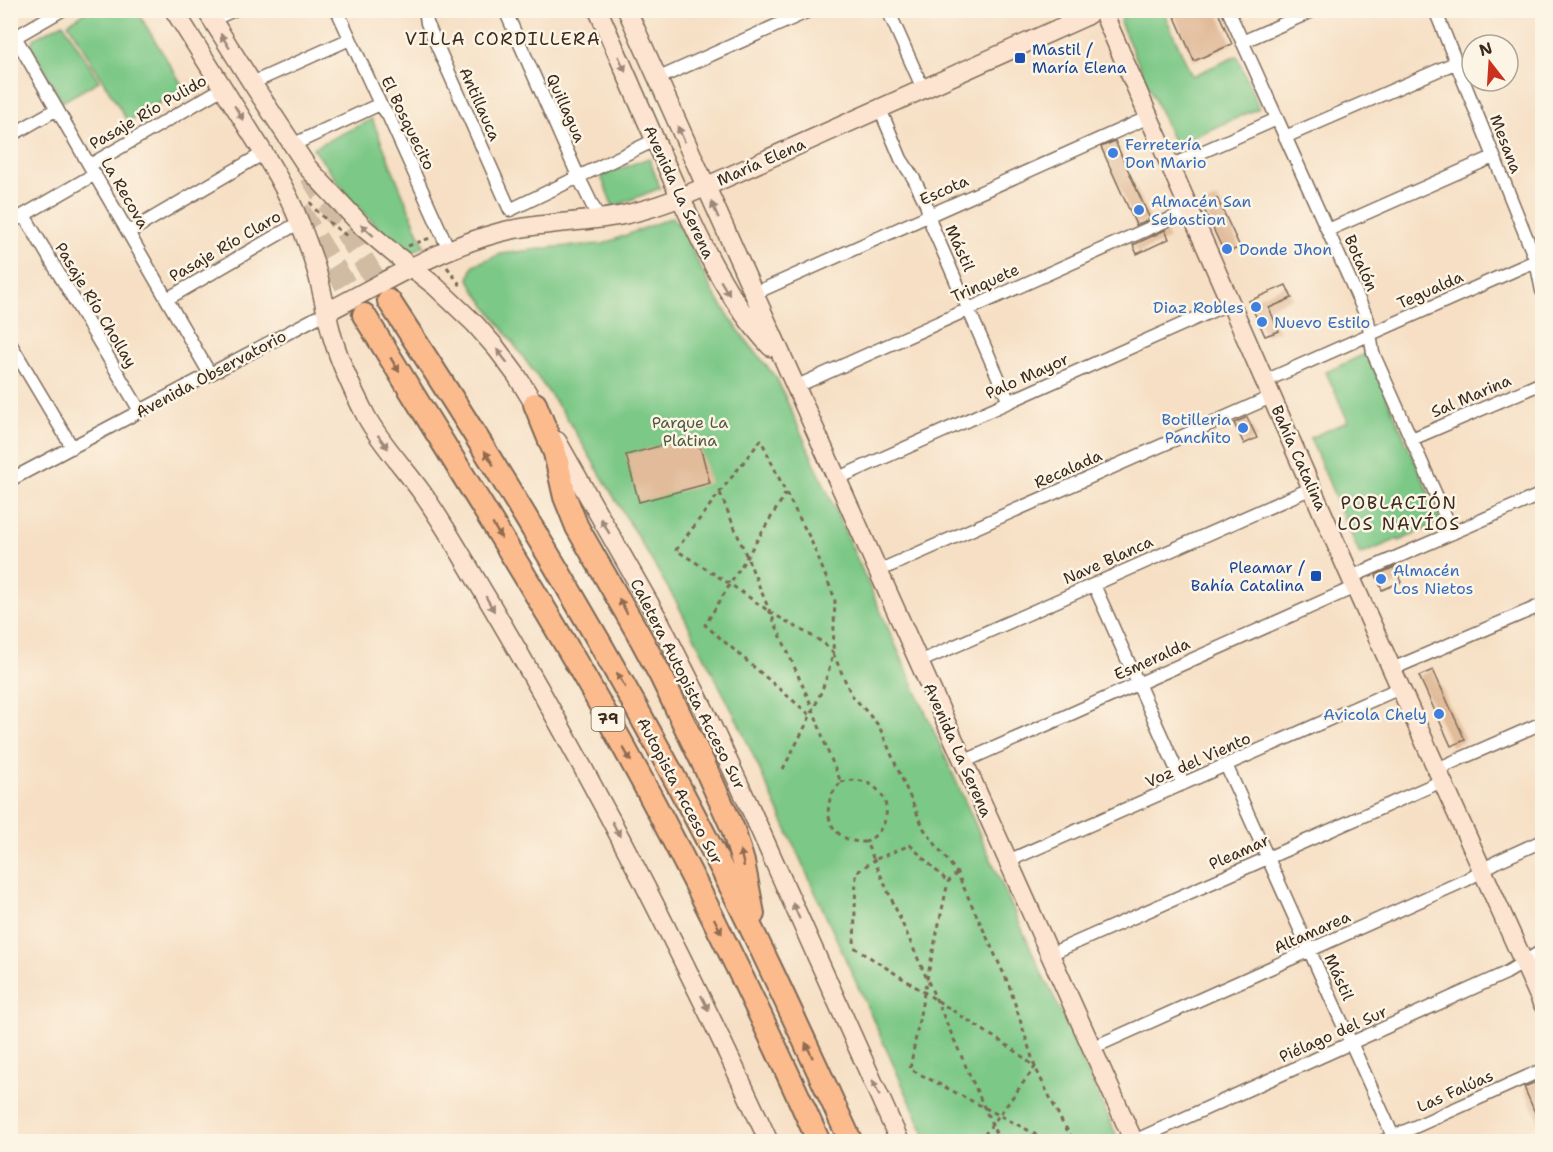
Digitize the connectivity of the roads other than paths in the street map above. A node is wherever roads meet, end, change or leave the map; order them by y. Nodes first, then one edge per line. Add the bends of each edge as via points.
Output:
1 (62, 10) edge
2 (174, 10) edge
3 (234, 10) edge
4 (337, 10) edge
5 (424, 10) edge
6 (505, 10) edge
7 (598, 10) edge
8 (627, 10) edge
9 (811, 10) edge
10 (888, 10) edge
11 (1095, 10) edge
12 (1102, 10) edge
13 (1228, 10) edge
14 (1315, 10) edge
15 (1435, 10) edge
16 (209, 15) edge
17 (12, 35) edge
18 (350, 39) junction
19 (1242, 42) junction
20 (1456, 62) junction
21 (657, 79) junction
22 (252, 83) junction
23 (223, 88) junction
24 (923, 89) junction
25 (380, 104) junction
26 (57, 109) junction
27 (880, 109) junction
28 (1149, 117) junction
29 (1277, 119) junction
30 (10, 136) edge
31 (1285, 137) junction
32 (655, 140) junction
33 (292, 145) junction
34 (264, 153) junction
35 (1493, 157) junction
36 (1170, 166) junction
37 (93, 170) junction
38 (579, 178) junction
39 (705, 187) junction
40 (681, 197) junction
41 (1190, 210) junction
42 (24, 215) junction
43 (928, 215) junction
44 (599, 219) junction
45 (300, 222) junction
46 (10, 223) edge
47 (1328, 230) junction
48 (129, 232) junction
49 (449, 250) junction
50 (1539, 260) edge
51 (412, 267) junction
52 (1542, 291) edge
53 (753, 294) junction
54 (167, 299) junction
55 (389, 301) tunnel mouth
56 (1230, 303) junction
57 (968, 309) junction
58 (327, 312) junction
59 (364, 315) tunnel mouth
60 (1370, 335) junction
61 (10, 343) edge
62 (782, 359) junction
63 (210, 374) junction
64 (1542, 383) edge
65 (795, 387) junction
66 (1268, 389) junction
67 (1009, 402) junction
68 (535, 404) junction
69 (140, 411) junction
70 (1412, 439) junction
71 (72, 447) junction
72 (836, 479) junction
73 (10, 480) edge
74 (1312, 488) junction
75 (1542, 494) edge
76 (1453, 533) junction
77 (878, 572) junction
78 (1353, 582) junction
79 (1094, 585) junction
80 (1542, 605) edge
81 (919, 662) junction
82 (1392, 669) junction
83 (1138, 684) junction
84 (1400, 688) junction
85 (1542, 723) edge
86 (963, 762) junction
87 (1226, 765) junction
88 (1439, 775) junction
89 (1183, 784) junction
90 (1542, 841) edge
91 (1268, 858) junction
92 (1008, 861) junction
93 (1483, 870) junction
94 (1310, 951) junction
95 (1542, 951) edge
96 (1050, 954) junction
97 (765, 955) junction
98 (1524, 962) junction
99 (1542, 1003) edge
100 (1352, 1043) junction
101 (1092, 1048) junction
102 (1542, 1070) edge
103 (1393, 1136) junction
104 (1134, 1141) edge
105 (769, 1142) edge
106 (819, 1142) edge
107 (851, 1142) edge
108 (900, 1142) edge
109 (1381, 1142) edge

1 - 17 street
2 - 23 street
3 - 16 street
4 - 18 street, El Bosquecito
5 - 38 street, Antillauca via 510,210
6 - 38 street, Quillagua
7 -> 32 street, Avenida La Serena
8 - 21 street, Avenida La Serena
9 - 21 street
10 - 24 street
11 - 24 street, María Elena
12 - 28 street, Bahía Catalina
13 - 19 street, Botalón
14 - 19 street
15 - 20 street, Mesana
22 -> 16 street
17 - 26 street, La Recova
18 - 22 street
18 - 25 street, El Bosquecito
19 - 29 street, Botalón
20 - 31 street
20 - 35 street, Mesana
39 -> 21 street, Avenida La Serena
22 - 33 street
23 -> 34 street
23 - 37 street, Pasaje Río Pulido
24 - 27 street, María Elena
25 - 33 street
25 - 49 street, El Bosquecito
26 - 30 street
26 - 37 street, La Recova
27 - 39 street, María Elena
27 - 43 street, Mástil
28 - 36 street, Bahía Catalina
28 - 43 street, Escota
29 - 31 street, Botalón
29 - 36 street
31 - 47 street, Botalón
32 - 38 street
32 - 40 street, Avenida La Serena
51 -> 33 street via 364,228
34 - 45 street
34 - 48 street
35 - 47 street
35 - 50 street, Mesana
36 - 41 street, Bahía Catalina
37 - 42 street, Pasaje Río Pulido
37 - 48 street, La Recova
38 - 44 street, Quillagua
39 - 40 street, María Elena
53 -> 39 street, Avenida La Serena
40 - 44 street, María Elena via 645,210
40 -> 62 street, Avenida La Serena via 730,296
41 - 56 street, Bahía Catalina
41 - 57 street, Trinquete
42 - 46 street, Pasaje Río Pulido
42 - 69 street, Pasaje Río Chollay
43 - 53 street, Escota
43 - 57 street, Mástil
44 - 49 street, María Elena via 526,227
45 - 54 street, Pasaje Río Claro
45 - 58 street
47 - 60 street, Botalón via 1368,320
48 - 54 street, La Recova
49 - 51 street, María Elena
50 - 52 street, Mesana
50 - 60 street, Tegualda
51 - 58 street, Avenida Observatorio
68 -> 51 street, Caletera Autopista Acceso Sur via 475,324
53 - 62 street, Avenida La Serena
54 - 63 street, La Recova
97 -> 55 highway, Autopista Acceso Sur / 79 via 667,764 555,566
56 - 66 street, Bahía Catalina
56 - 67 street, Palo Mayor
57 - 65 street, Trinquete
57 - 67 street, Mástil
58 - 63 street, Avenida Observatorio
58 -> 105 street via 340,360 367,418 451,538 574,752 664,921
59 -> 106 highway, Autopista Acceso Sur / 79 via 570,652 630,759 732,954
60 - 66 street, Tegualda
60 - 70 street, Botalón via 1373,353
61 - 71 street
62 - 65 street, Avenida La Serena
63 - 69 street, Avenida Observatorio
64 - 70 street, Sal Marina
65 - 72 street, Avenida La Serena
66 - 74 street, Bahía Catalina
66 - 77 street, Recalada
67 - 72 street, Palo Mayor
97 -> 68 highway via 733,829 661,676 577,527 555,453
108 -> 68 street, Caletera Autopista Acceso Sur via 703,707 636,579
69 - 71 street, Avenida Observatorio
70 - 76 street, Botalón
71 - 73 street, Avenida Observatorio
72 - 77 street, Avenida La Serena
74 - 78 street, Bahía Catalina
74 - 79 street, Nave Blanca
75 - 76 street, Esmeralda
76 - 78 street, Esmeralda
77 - 81 street, Avenida La Serena
78 - 82 street, Bahía Catalina
78 - 83 street, Esmeralda
79 - 81 street, Nave Blanca
79 - 83 street
80 - 82 street
81 - 86 street, Avenida La Serena
82 - 84 street, Bahía Catalina
83 - 86 street, Esmeralda
83 - 89 street
84 - 87 street, Voz del Viento
84 - 88 street, Bahía Catalina
85 - 88 street, Pleamar
86 - 92 street, Avenida La Serena
87 - 89 street, Voz del Viento
87 - 91 street, Mástil
88 - 91 street, Pleamar
88 - 93 street, Bahía Catalina
89 - 92 street, Voz del Viento
90 - 93 street, Altamarea
91 - 94 street, Mástil
91 - 96 street, Pleamar
92 - 96 street, Avenida La Serena
93 - 94 street, Altamarea
93 - 98 street, Bahía Catalina
94 - 100 street, Mástil
94 - 101 street, Altamarea
95 - 98 street, Piélago del Sur
96 - 101 street, Avenida La Serena
107 -> 97 highway, Autopista Acceso Sur / 79
98 - 99 street, Bahía Catalina
98 - 100 street, Piélago del Sur
100 - 103 street, Mástil
100 - 104 street, Piélago del Sur
101 - 104 street, Avenida La Serena
102 - 103 street, Las Falúas
103 - 109 street, Las Falúas

